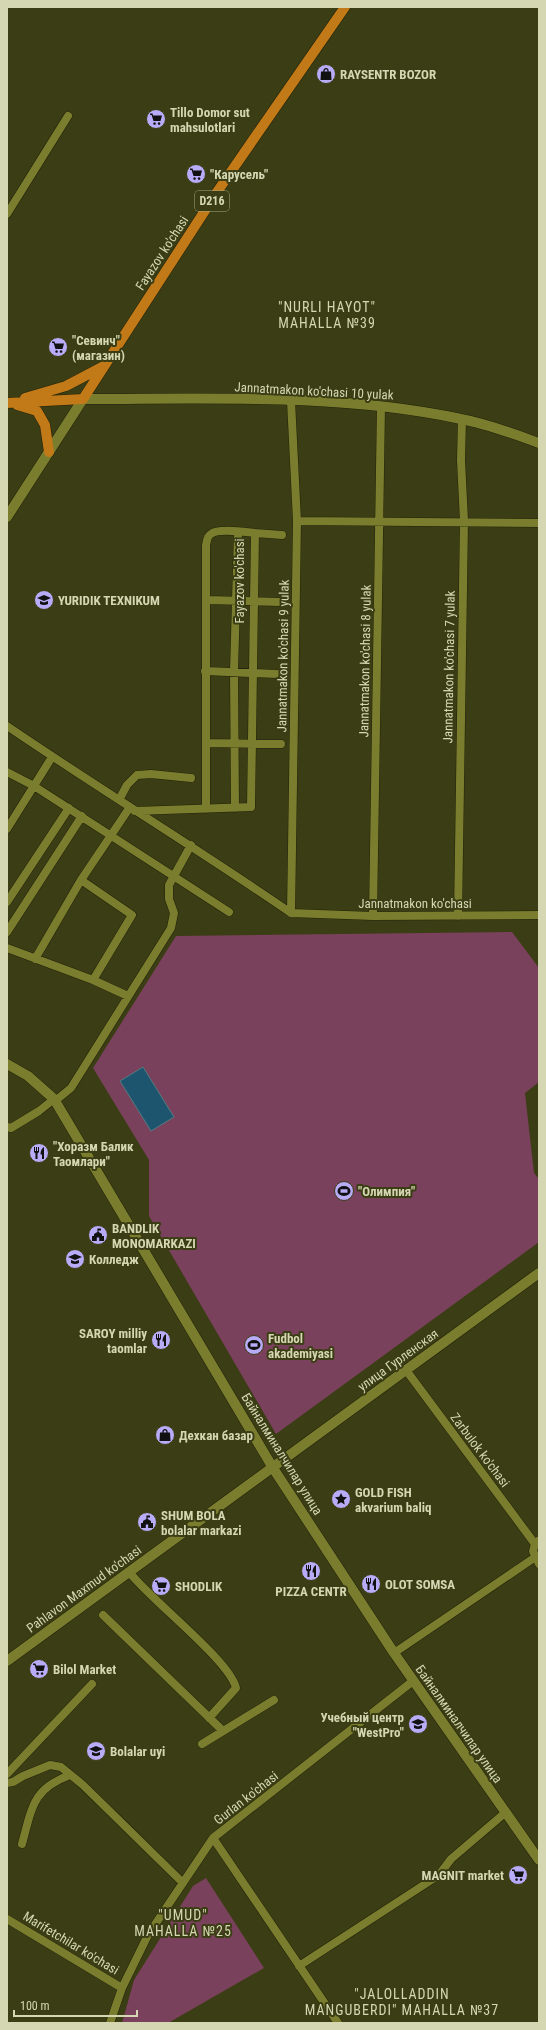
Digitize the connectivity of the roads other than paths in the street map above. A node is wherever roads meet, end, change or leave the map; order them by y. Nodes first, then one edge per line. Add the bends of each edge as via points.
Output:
1 (345, 7) edge
2 (68, 116) dead end
3 (7, 214) edge
4 (105, 366) junction
5 (83, 399) junction
6 (291, 400) junction
7 (9, 403) edge
8 (381, 406) junction
9 (462, 419) junction
10 (539, 443) edge
11 (49, 452) junction
12 (7, 517) edge
13 (297, 521) junction
14 (379, 521) junction
15 (464, 521) junction
16 (539, 523) edge
17 (238, 532) junction
18 (255, 533) junction
19 (282, 535) dead end
20 (207, 600) junction
21 (237, 600) junction
22 (253, 602) junction
23 (280, 602) dead end
24 (205, 671) junction
25 (234, 671) junction
26 (252, 672) junction
27 (277, 674) dead end
28 (7, 726) edge
29 (234, 742) junction
30 (206, 743) junction
31 (251, 743) junction
32 (281, 744) dead end
33 (52, 757) junction
34 (7, 772) edge
35 (191, 778) dead end
36 (34, 786) junction
37 (119, 800) junction
38 (69, 808) junction
39 (235, 808) junction
40 (132, 809) junction
41 (206, 809) junction
42 (82, 816) junction
43 (7, 829) edge
44 (110, 835) junction
45 (191, 845) junction
46 (173, 875) junction
47 (81, 880) junction
48 (7, 902) edge
49 (229, 912) dead end
50 (291, 913) junction
51 (539, 915) edge
52 (373, 916) junction
53 (458, 916) junction
54 (7, 932) edge
55 (7, 948) edge
56 (35, 959) junction
57 (92, 980) junction
58 (128, 996) junction
59 (7, 1064) edge
60 (54, 1100) junction
61 (7, 1127) edge
62 (539, 1273) edge
63 (406, 1370) junction
64 (273, 1468) junction
65 (537, 1542) edge
66 (537, 1561) edge
67 (130, 1572) junction
68 (103, 1615) dead end
69 (394, 1653) junction
70 (7, 1660) edge
71 (413, 1682) junction
72 (92, 1684) dead end
73 (274, 1700) dead end
74 (209, 1718) junction
75 (223, 1732) junction
76 (202, 1744) dead end
77 (7, 1774) edge
78 (70, 1775) junction
79 (7, 1783) edge
80 (506, 1812) junction
81 (213, 1838) junction
82 (22, 1844) dead end
83 (539, 1860) edge
84 (183, 1883) junction
85 (7, 1919) edge
86 (299, 1966) junction
87 (122, 1988) junction
88 (110, 2023) edge
89 (338, 2023) edge

1 - 4 main road, Fayazov ko'chasi / D216 via 217,192
2 - 3 street
4 - 5 main road, Fayazov ko'chasi / D216
4 - 7 main road via 66,386
5 - 6 street, Jannatmakon ko'chasi 10 yulak
5 - 7 main road
5 - 11 street, Fayazov ko'chasi
6 - 8 street, Jannatmakon ko'chasi 10 yulak
6 - 13 street, Jannatmakon ko'chasi 9 yulak
7 - 11 main road via 36,411 45,425
8 - 9 street, Jannatmakon ko'chasi 10 yulak
8 - 14 street, Jannatmakon ko'chasi 8 yulak
9 - 10 street, Jannatmakon ko'chasi 10 yulak
9 - 15 street, Jannatmakon ko'chasi 7 yulak
11 - 12 street, Fayazov ko'chasi
13 - 14 street
13 - 50 street, Jannatmakon ko'chasi 9 yulak
14 - 15 street
14 - 52 street, Jannatmakon ko'chasi 8 yulak
15 - 16 street
15 - 53 street, Jannatmakon ko'chasi 7 yulak
17 - 18 street, Fayazov ko'chasi
17 - 20 street, Fayazov ko'chasi via 219,531 211,533 207,538
17 - 21 street
18 - 19 street
18 - 22 street, Fayazov ko'chasi
20 - 21 street
20 - 24 street, Fayazov ko'chasi
21 - 22 street
21 - 25 street
22 - 23 street
22 - 26 street, Fayazov ko'chasi
24 - 25 street
24 - 30 street, Fayazov ko'chasi
25 - 26 street
25 - 29 street
26 - 27 street
26 - 31 street, Fayazov ko'chasi
28 - 33 street
29 - 30 street
29 - 31 street
29 - 39 street
30 - 41 street, Fayazov ko'chasi
31 - 32 street
31 - 39 street, Fayazov ko'chasi via 251,807
33 - 36 street
33 - 37 street
34 - 36 street
35 - 37 street via 137,775 127,785
36 - 38 street
36 - 43 street
37 - 40 street
38 - 42 street
38 - 48 street
39 - 41 street, Fayazov ko'chasi
40 - 41 street, Fayazov ko'chasi
40 - 44 street
40 - 45 street
42 - 44 street
42 - 54 street
44 - 46 street
44 - 47 street
45 - 46 street
45 - 50 street
46 - 49 street
46 - 58 street via 169,885 174,913 171,928
47 - 56 street
47 - 57 street via 132,915
50 - 52 street, Jannatmakon ko'chasi
51 - 53 street, Jannatmakon ko'chasi
52 - 53 street, Jannatmakon ko'chasi
55 - 56 street
56 - 57 street
57 - 58 street
58 - 60 street via 71,1088
59 - 60 street, Байналминалчилар улица via 28,1076
60 - 61 street via 11,1128
60 - 64 street, Байналминалчилар улица
62 - 63 street, улица Гурленская
63 - 64 street, улица Гурленская
63 - 65 street, Zarbulok ko'chasi
64 - 67 street, Pahlavon Maxmud ko'chasi
64 - 69 street, Байналминалчилар улица
65 - 66 street, Zarbulok ko'chasi via 533,1551
66 - 69 street, Zarbulok ko'chasi
67 - 70 street, Pahlavon Maxmud ko'chasi
67 - 74 street via 141,1587 206,1649 234,1680 236,1688
68 - 74 street
69 - 71 street, Байналминалчилар улица
71 - 80 street, Байналминалчилар улица
71 - 81 street, Gurlan ko'chasi
72 - 77 street
73 - 75 street
74 - 75 street
75 - 76 street
78 - 79 street via 61,1767 50,1765
78 - 82 street via 52,1783 38,1795
78 - 84 street
80 - 83 street, Байналминалчилар улица
80 - 86 street via 451,1859 438,1875
81 - 84 street
81 - 86 street, Gurlan ko'chasi
84 - 87 street via 148,1935
85 - 87 street, Marifetchilar ko'chasi
86 - 89 street, Gurlan ko'chasi
87 - 88 street

